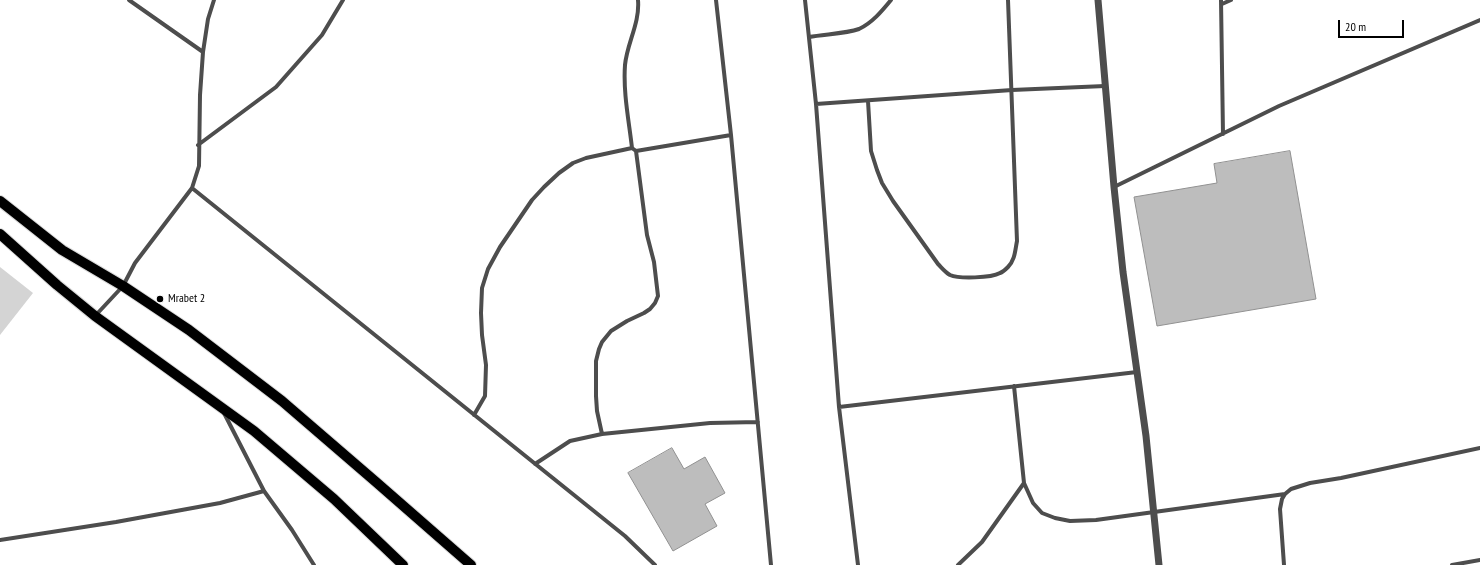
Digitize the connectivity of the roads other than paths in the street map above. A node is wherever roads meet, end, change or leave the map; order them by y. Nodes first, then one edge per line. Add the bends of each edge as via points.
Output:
1 (129, 0) edge
2 (214, 0) edge
3 (343, 0) edge
4 (638, 0) edge
5 (716, 0) edge
6 (805, 0) edge
7 (891, 0) edge
8 (1008, 0) edge
9 (1098, 0) edge
10 (1231, 0) edge
11 (1221, 2) edge
12 (1480, 20) edge
13 (809, 37) junction
14 (203, 52) junction
15 (1105, 86) junction
16 (1012, 90) junction
17 (868, 100) junction
18 (816, 104) junction
19 (1222, 134) junction
20 (731, 135) junction
21 (198, 145) junction
22 (632, 148) junction
23 (636, 151) junction
24 (1114, 187) junction
25 (192, 188) junction
26 (0, 201) edge
27 (0, 234) edge
28 (123, 286) junction
29 (95, 316) junction
30 (1137, 372) junction
31 (1014, 386) junction
32 (221, 406) junction
33 (839, 407) junction
34 (474, 414) junction
35 (758, 422) junction
36 (602, 434) junction
37 (1480, 448) edge
38 (535, 464) junction
39 (1024, 483) junction
40 (264, 491) junction
41 (1285, 494) junction
42 (1154, 513) junction
43 (0, 540) edge
44 (1480, 560) edge
45 (314, 565) edge
46 (403, 565) edge
47 (471, 565) edge
48 (655, 565) edge
49 (771, 565) edge
50 (858, 565) edge
51 (958, 565) edge
52 (1159, 565) edge
53 (1284, 565) edge
54 (1452, 565) edge

1 - 14 street
2 - 14 street
3 - 21 street via 322,35 276,88
4 - 22 street via 635,30 627,50 625,66
5 - 20 street
6 - 13 street
7 - 13 street via 882,12 858,29
8 - 16 street
9 - 15 street
10 - 11 street
11 - 19 street
12 - 19 street via 1286,103
13 - 18 street
14 - 21 street
15 - 16 street
15 - 24 street
16 - 17 street
16 - 17 street via 1017,241 1015,257 1008,267 989,276 951,276 893,201 876,170 871,151
17 - 18 street
18 - 33 street
19 - 24 street
20 - 23 street
20 - 35 street
21 - 25 street via 199,166
22 - 23 street
22 - 34 street via 586,158 559,173 532,200 500,247 488,269 482,288 485,396
23 - 36 street via 658,296 650,309 611,331 599,349 596,361 596,396
24 - 30 street
25 - 28 street via 135,263
25 - 34 street
26 - 28 main road via 62,250
27 - 29 main road
28 - 29 street
28 - 47 main road via 189,330 282,401
29 - 32 main road
30 - 31 street
30 - 42 street
31 - 33 street
31 - 39 street
32 - 40 street
32 - 46 main road via 334,499
33 - 50 street
34 - 38 street
35 - 36 street via 710,423
35 - 49 street
36 - 38 street via 570,442
37 - 41 street via 1304,485
38 - 48 street via 625,536
39 - 42 street via 1037,508 1055,518 1070,521 1096,520
39 - 51 street via 982,542
40 - 43 street via 206,506
40 - 45 street
41 - 42 street
41 - 53 street via 1280,509
42 - 52 street
44 - 54 street

